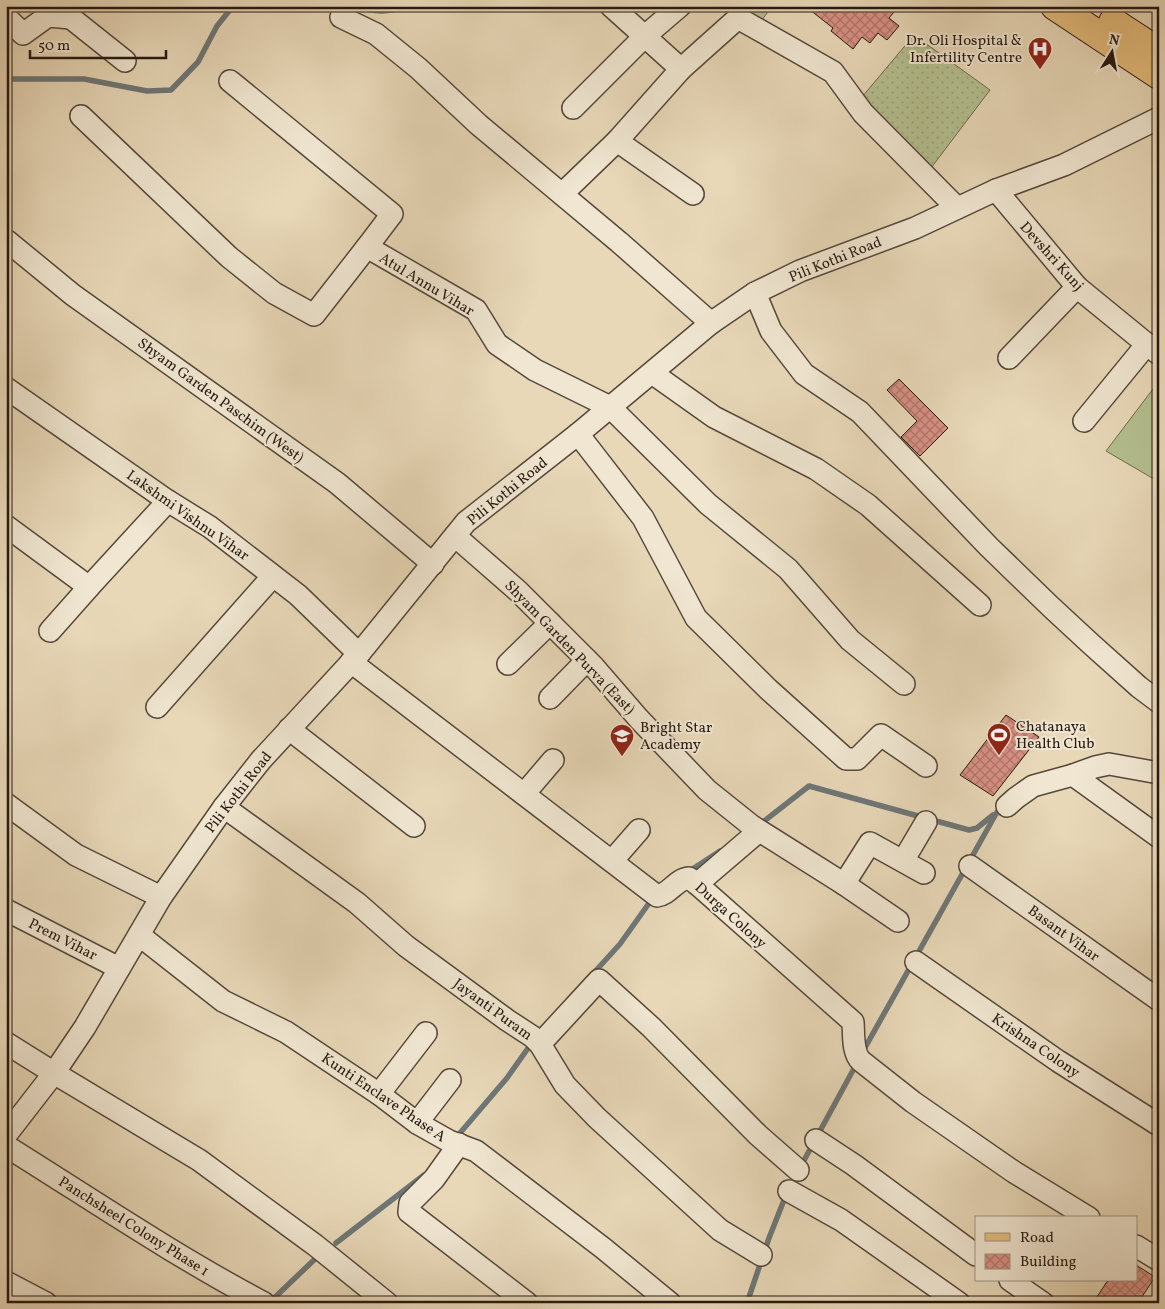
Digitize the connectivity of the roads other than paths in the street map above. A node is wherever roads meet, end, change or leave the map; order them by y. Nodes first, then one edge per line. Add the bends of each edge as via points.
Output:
1 (611, 6) edge
2 (680, 6) edge
3 (1054, 6) edge
4 (1088, 6) edge
5 (6, 18) edge
6 (341, 18) dead end
7 (645, 36) junction
8 (1159, 52) edge
9 (125, 61) dead end
10 (680, 69) junction
11 (1159, 75) edge
12 (230, 81) dead end
13 (573, 108) dead end
14 (81, 116) dead end
15 (1159, 118) edge
16 (617, 141) junction
17 (996, 190) junction
18 (562, 194) junction
19 (693, 194) dead end
20 (957, 208) junction
21 (6, 240) edge
22 (367, 248) junction
23 (1077, 286) junction
24 (755, 293) junction
25 (711, 323) junction
26 (1153, 349) edge
27 (1009, 358) dead end
28 (652, 373) junction
29 (6, 388) edge
30 (610, 407) junction
31 (1084, 422) dead end
32 (578, 434) junction
33 (168, 501) junction
34 (6, 526) edge
35 (455, 536) junction
36 (433, 564) junction
37 (273, 576) junction
38 (90, 587) junction
39 (980, 605) dead end
40 (550, 623) junction
41 (50, 631) dead end
42 (355, 658) junction
43 (586, 660) junction
44 (508, 664) dead end
45 (904, 684) dead end
46 (550, 698) dead end
47 (1159, 702) edge
48 (157, 707) dead end
49 (289, 729) junction
50 (553, 760) dead end
51 (926, 766) dead end
52 (1159, 774) edge
53 (1073, 775) junction
54 (524, 794) junction
55 (6, 804) edge
56 (1006, 806) dead end
57 (224, 808) junction
58 (926, 822) dead end
59 (414, 826) dead end
60 (639, 830) dead end
61 (759, 831) junction
62 (1159, 837) edge
63 (903, 861) junction
64 (612, 862) junction
65 (970, 866) dead end
66 (924, 873) dead end
67 (698, 884) junction
68 (844, 884) junction
69 (161, 897) junction
70 (6, 910) edge
71 (898, 921) dead end
72 (139, 935) junction
73 (916, 962) dead end
74 (120, 968) junction
75 (1159, 1000) edge
76 (426, 1033) dead end
77 (6, 1043) edge
78 (540, 1044) junction
79 (54, 1073) junction
80 (450, 1080) dead end
81 (379, 1094) junction
82 (417, 1123) junction
83 (9, 1125) edge
84 (1159, 1125) edge
85 (816, 1140) dead end
86 (459, 1144) junction
87 (6, 1146) edge
88 (798, 1170) dead end
89 (789, 1191) dead end
90 (1086, 1216) edge
91 (1138, 1247) edge
92 (975, 1254) edge
93 (761, 1255) dead end
94 (1159, 1260) edge
95 (6, 1282) edge
96 (1013, 1282) edge
97 (46, 1303) edge
98 (264, 1303) edge
99 (387, 1303) edge
100 (528, 1303) edge
101 (670, 1303) edge
102 (958, 1303) edge
103 (1043, 1303) edge

1 - 7 street
2 - 7 street
3 - 11 main road
4 - 8 main road
5 - 9 street via 23,34 48,16 71,18
6 - 18 street via 376,34
7 - 10 street
7 - 13 street
10 - 16 street
10 - 20 street via 738,18 833,72 863,113
12 - 22 street via 392,214
14 - 22 street, Atul Annu Vihar via 229,257 274,293 314,316
15 - 17 street, Pili Kothi Road via 1064,165
16 - 18 street
16 - 19 street
17 - 20 street, Pili Kothi Road
17 - 23 street, Devshri Kunj
18 - 25 street
20 - 24 street, Pili Kothi Road via 915,228 800,271
21 - 36 street, Shyam Garden Paschim (West) via 73,295 337,483
22 - 30 street, Atul Annu Vihar via 476,310 498,344 535,370
23 - 26 street, Devshri Kunj
23 - 27 street
24 - 25 street, Pili Kothi Road
24 - 47 street via 771,331 804,374 860,412 982,540 1091,644
25 - 28 street, Pili Kothi Road
26 - 31 street
28 - 30 street, Pili Kothi Road
28 - 39 street via 714,417 816,469 861,500
29 - 33 street, Lakshmi Vishnu Vihar
30 - 32 street, Pili Kothi Road
30 - 45 street, Atul Annu Vihar via 708,504 788,569 850,640
32 - 35 street, Pili Kothi Road via 466,522
32 - 51 street via 644,518 696,618 768,690 846,759 857,759 881,735
33 - 37 street, Lakshmi Vishnu Vihar
33 - 38 street
34 - 38 street
35 - 36 street, Pili Kothi Road
35 - 40 street, Shyam Garden Purva (East) via 518,590
36 - 42 street, Pili Kothi Road
37 - 42 street, Lakshmi Vishnu Vihar via 298,595
37 - 48 street
38 - 41 street
40 - 43 street, Shyam Garden Purva (East)
40 - 44 street
42 - 49 street, Pili Kothi Road
42 - 54 street, Durga Colony
43 - 46 street
43 - 61 street, Shyam Garden Purva (East) via 707,790
49 - 57 street, Pili Kothi Road
49 - 59 street
50 - 54 street
52 - 53 street via 1109,764
53 - 56 street via 1033,786
53 - 62 street
54 - 64 street, Durga Colony
55 - 69 street via 76,854
57 - 69 street, Pili Kothi Road
57 - 78 street, Jayanti Puram via 357,903 406,946
58 - 63 street
60 - 64 street
61 - 67 street
61 - 68 street, Shyam Garden Purva (East)
63 - 66 street
63 - 68 street via 870,843
64 - 67 street, Durga Colony via 658,896 665,895 683,878
65 - 75 street, Basant Vihar
67 - 90 street, Durga Colony via 853,1022 854,1048 861,1061 913,1102 1014,1172
68 - 71 street, Shyam Garden Purva (East)
69 - 72 street, Pili Kothi Road
70 - 74 street, Prem Vihar
72 - 74 street, Pili Kothi Road
72 - 81 street, Kunti Enclave Phase A via 223,1001 286,1032
73 - 84 street, Krishna Colony via 1058,1061
74 - 79 street, Pili Kothi Road
76 - 81 street
77 - 79 street
78 - 88 street via 599,980
78 - 93 street, Jayanti Puram via 565,1085 598,1118 720,1230
79 - 83 street, Pili Kothi Road
79 - 99 street via 199,1160 315,1245
80 - 82 street
81 - 82 street, Kunti Enclave Phase A
82 - 86 street, Kunti Enclave Phase A
85 - 92 street via 854,1164
86 - 100 street via 434,1179 410,1203 409,1212
86 - 101 street, Kunti Enclave Phase A via 476,1151
87 - 98 street, Panchsheel Colony Phase 1 via 178,1254
89 - 102 street via 841,1220
91 - 94 street
95 - 97 street
96 - 103 street

